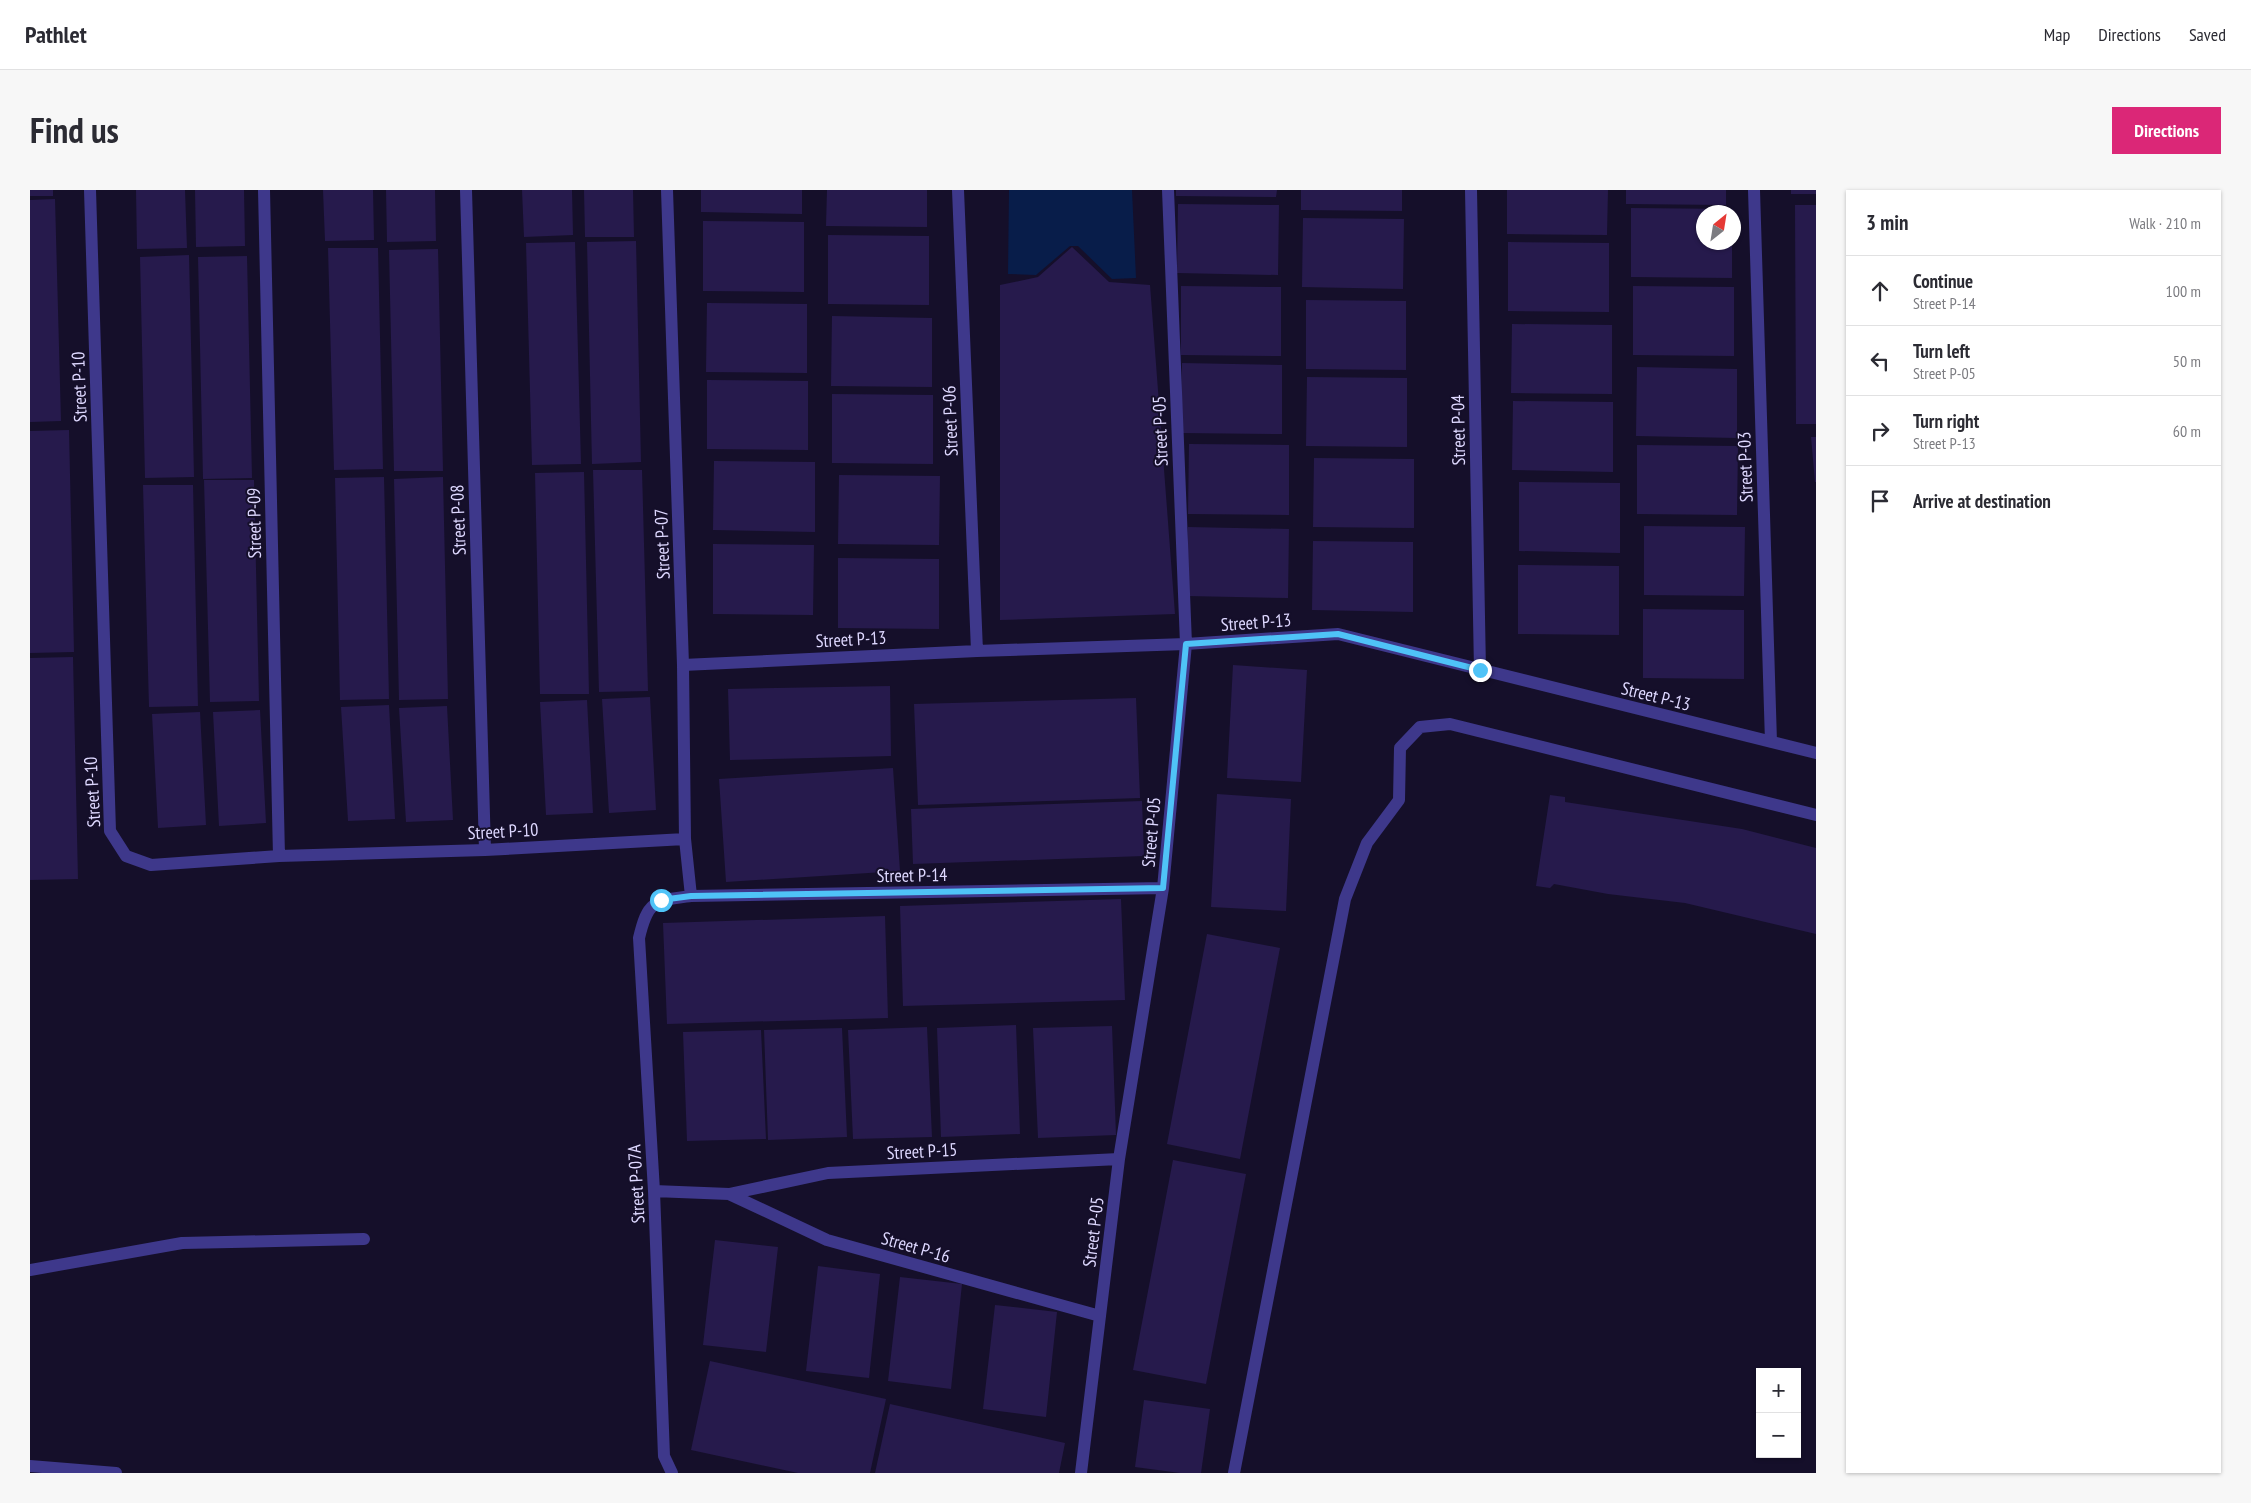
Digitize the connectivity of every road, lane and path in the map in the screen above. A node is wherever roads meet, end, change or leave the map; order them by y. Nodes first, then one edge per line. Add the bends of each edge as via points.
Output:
1 (90, 190) edge
2 (264, 190) edge
3 (466, 190) edge
4 (667, 190) edge
5 (958, 190) edge
6 (1168, 190) edge
7 (1471, 190) edge
8 (1754, 190) edge
9 (1186, 644) junction
10 (977, 651) junction
11 (683, 665) junction
12 (1480, 670) junction
13 (1771, 742) junction
14 (1816, 753) edge
15 (1816, 815) edge
16 (685, 839) junction
17 (485, 850) junction
18 (279, 856) junction
19 (1163, 888) junction
20 (691, 896) junction
21 (661, 900) joint
22 (1120, 1159) junction
23 (654, 1191) junction
24 (729, 1194) junction
25 (364, 1239) dead end
26 (30, 1270) edge
27 (1100, 1316) junction
28 (30, 1466) edge
29 (116, 1473) edge
30 (672, 1473) edge
31 (1081, 1473) edge
32 (1234, 1473) edge

1 - 18 street, Street P-10 via 110,831 126,856 151,865
2 - 18 street, Street P-09
3 - 17 street, Street P-08
4 - 11 street, Street P-07
5 - 10 street, Street P-06
6 - 9 street, Street P-05
7 - 12 street, Street P-04
8 - 13 street, Street P-03
9 - 10 street, Street P-13
9 - 12 street, Street P-13 via 1338,634
9 - 19 street, Street P-05
10 - 11 street, Street P-13
11 - 16 street, Street P-07
12 - 13 street, Street P-13
13 - 14 street, Street P-13
15 - 32 street via 1450,724 1420,727 1400,748 1399,800 1367,843 1345,899
16 - 17 street, Street P-10
16 - 20 street, Street P-07
17 - 18 street, Street P-10
19 - 20 street, Street P-14
19 - 22 street, Street P-05
20 - 21 street, Street P-14
21 - 23 street, Street P-07A via 645,912 639,938
22 - 24 street, Street P-15 via 828,1173
22 - 27 street, Street P-05
23 - 24 street
23 - 30 street, Street P-07A via 664,1456
24 - 27 street, Street P-16 via 828,1240
25 - 26 street via 182,1243
27 - 31 street, Street P-05
28 - 29 street

